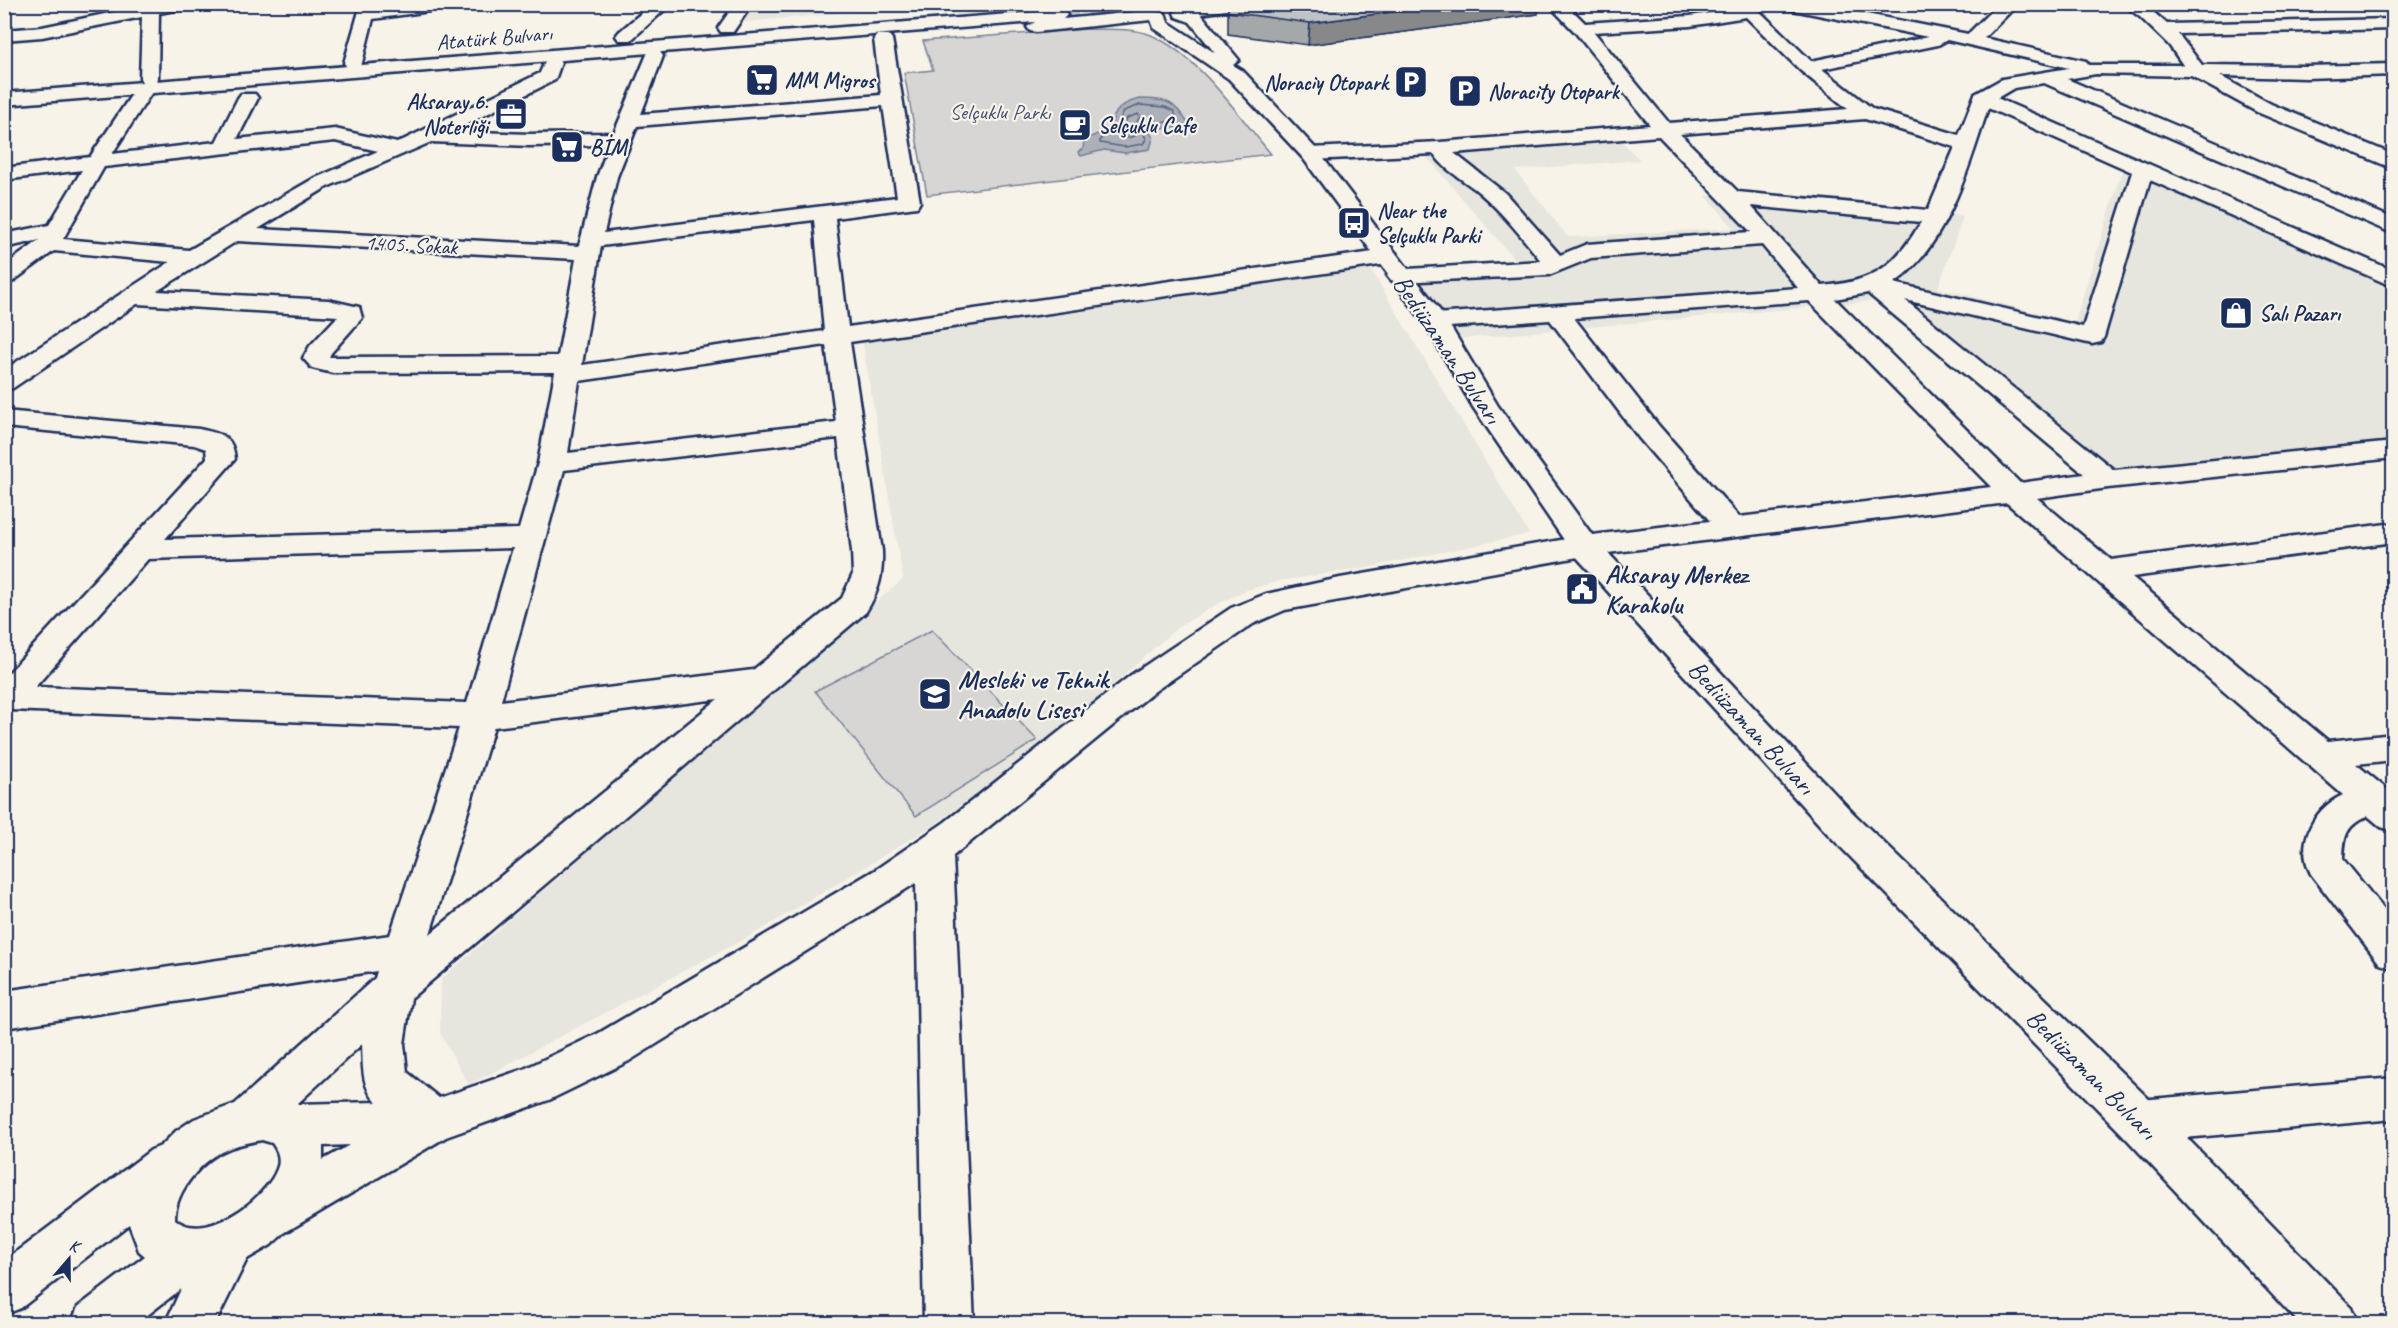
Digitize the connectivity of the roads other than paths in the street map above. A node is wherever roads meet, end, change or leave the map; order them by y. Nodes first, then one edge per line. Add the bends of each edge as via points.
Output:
1 (181, 4) edge
2 (663, 4) edge
3 (744, 4) edge
4 (1038, 4) tunnel mouth
5 (1121, 4) edge
6 (1233, 4) edge
7 (1556, 4) edge
8 (1788, 4) edge
9 (2015, 4) edge
10 (2131, 4) edge
11 (433, 5) edge
12 (1088, 6) tunnel mouth
13 (1814, 7) edge
14 (1746, 8) edge
15 (151, 10) junction
16 (1187, 10) edge
17 (1063, 16) junction
18 (1153, 17) junction
19 (2394, 24) edge
20 (727, 28) junction
21 (1581, 28) junction
22 (2162, 29) junction
23 (6, 36) edge
24 (625, 36) junction
25 (1963, 38) junction
26 (883, 39) junction
27 (654, 56) junction
28 (353, 63) junction
29 (552, 63) junction
30 (377, 66) junction
31 (1807, 67) junction
32 (2096, 69) junction
33 (2394, 69) edge
34 (2198, 72) junction
35 (1236, 75) junction
36 (2044, 76) junction
37 (147, 84) junction
38 (4, 89) edge
39 (248, 98) dead end
40 (1982, 98) junction
41 (4, 99) edge
42 (891, 100) junction
43 (1866, 113) junction
44 (626, 130) junction
45 (1665, 131) junction
46 (428, 136) junction
47 (1966, 144) junction
48 (223, 147) junction
49 (1440, 148) junction
50 (399, 150) junction
51 (1310, 153) junction
52 (97, 162) junction
53 (2394, 163) edge
54 (2143, 169) junction
55 (4, 174) edge
56 (1732, 198) junction
57 (824, 214) junction
58 (1934, 217) junction
59 (2394, 227) edge
60 (232, 234) junction
61 (52, 237) junction
62 (1768, 238) junction
63 (4, 241) edge
64 (590, 247) junction
65 (193, 257) junction
66 (1556, 265) junction
67 (1393, 266) junction
68 (4, 277) edge
69 (2394, 280) edge
70 (1872, 285) junction
71 (1816, 294) junction
72 (132, 297) junction
73 (1557, 312) junction
74 (1435, 321) junction
75 (837, 335) junction
76 (568, 369) junction
77 (4, 382) edge
78 (4, 419) edge
79 (850, 428) junction
80 (2394, 450) edge
81 (552, 463) junction
82 (2108, 479) junction
83 (2013, 494) junction
84 (1732, 528) junction
85 (2394, 532) edge
86 (531, 538) junction
87 (1584, 546) junction
88 (138, 550) junction
89 (2105, 571) junction
90 (763, 681) junction
91 (5, 699) edge
92 (480, 716) junction
93 (2394, 747) edge
94 (2319, 754) junction
95 (2382, 807) edge
96 (934, 849) junction
97 (404, 950) junction
98 (2394, 952) edge
99 (392, 989) junction
100 (4, 1010) edge
101 (2394, 1098) edge
102 (434, 1121) junction
103 (2140, 1121) junction
104 (267, 1124) junction
105 (185, 1153) junction
106 (272, 1215) junction
107 (210, 1247) junction
108 (4, 1291) edge
109 (95, 1323) edge
110 (189, 1323) edge
111 (949, 1323) edge
112 (2334, 1323) edge

1 - 15 street
2 - 24 street
3 - 20 street
4 - 20 street
5 - 18 street via 1129,12
6 - 16 street
7 - 21 street
8 - 13 street
9 - 25 street
10 - 22 street
11 - 28 street via 365,15
12 - 17 street via 1096,14
13 - 25 street
14 - 21 street via 1690,21
14 - 31 street
15 - 23 street
15 - 37 street
16 - 18 street
16 - 35 street via 1231,61
17 - 18 street
17 - 26 street
17 - 30 street, Atatürk Bulvarı
18 - 35 street
19 - 22 street
20 - 24 street
21 - 45 street
22 - 34 street
24 - 30 street via 521,43
25 - 31 street
25 - 32 street
26 - 27 street
26 - 42 street
27 - 29 street
27 - 44 street
28 - 30 street, Atatürk Bulvarı
28 - 37 street, Atatürk Bulvarı
29 - 30 street
29 - 46 street via 548,76
30 - 37 street, Atatürk Bulvarı
31 - 43 street
32 - 34 street
32 - 36 street
33 - 34 street
34 - 53 street via 2264,108
35 - 51 street, Bediüzaman Bulvarı
36 - 40 street via 2009,83
36 - 59 street
37 - 38 street, Atatürk Bulvarı
37 - 41 street, Atatürk Bulvarı
37 - 52 street
39 - 48 street
40 - 47 street
40 - 54 street
42 - 44 street
42 - 57 street, 1405. Sokak via 909,202
43 - 45 street
43 - 47 street
44 - 46 street via 529,140
44 - 64 street via 608,177
45 - 49 street
45 - 56 street
46 - 50 street
47 - 58 street
48 - 50 street via 335,135
48 - 52 street
49 - 51 street
49 - 66 street via 1446,159 1487,187 1524,223
50 - 60 street via 320,183
51 - 67 street, Bediüzaman Bulvarı
52 - 55 street
52 - 61 street
54 - 69 street
54 - 70 street via 2092,337
56 - 58 street
56 - 62 street
57 - 64 street, 1405. Sokak
57 - 75 street
58 - 70 street via 1916,249 1892,273
60 - 64 street, 1405. Sokak
60 - 65 street
61 - 63 street
61 - 65 street
61 - 68 street
62 - 66 street via 1587,251
62 - 71 street
64 - 76 street
65 - 72 street
66 - 67 street
67 - 74 street, Bediüzaman Bulvarı
67 - 75 street
70 - 71 street
70 - 82 street
71 - 73 street
71 - 83 street
72 - 76 street via 350,312 350,318 316,358 333,365
72 - 77 street
73 - 74 street
73 - 84 street via 1649,432
74 - 87 street, Bediüzaman Bulvarı via 1485,407
75 - 76 street
75 - 79 street
76 - 81 street
78 - 88 street via 199,437 220,445 221,459
79 - 81 street
79 - 90 street via 868,574 855,604
80 - 82 street
81 - 86 street
82 - 83 street
83 - 84 street
83 - 89 street
84 - 87 street
85 - 89 street
86 - 88 street
86 - 92 street
87 - 96 street via 1340,588 1277,601 1242,615 1143,683
87 - 103 street, Bediüzaman Bulvarı via 1840,823
88 - 91 street
89 - 94 street
90 - 92 street
90 - 99 street
91 - 92 street
92 - 97 street
93 - 94 street
94 - 95 street
95 - 98 street via 2343,812 2325,833 2324,863
96 - 102 street via 889,881 614,1047 534,1086
96 - 111 street
97 - 99 street
97 - 100 street
99 - 102 street via 383,1044 386,1082
99 - 104 street
101 - 103 street
102 - 104 street
102 - 106 street
103 - 112 street, Bediüzaman Bulvarı
104 - 105 street via 220,1129
104 - 106 street via 299,1139 302,1160 294,1185
105 - 107 street via 154,1195 150,1224 158,1240 168,1247
105 - 108 street
106 - 107 street via 245,1236
107 - 109 street
107 - 110 street

